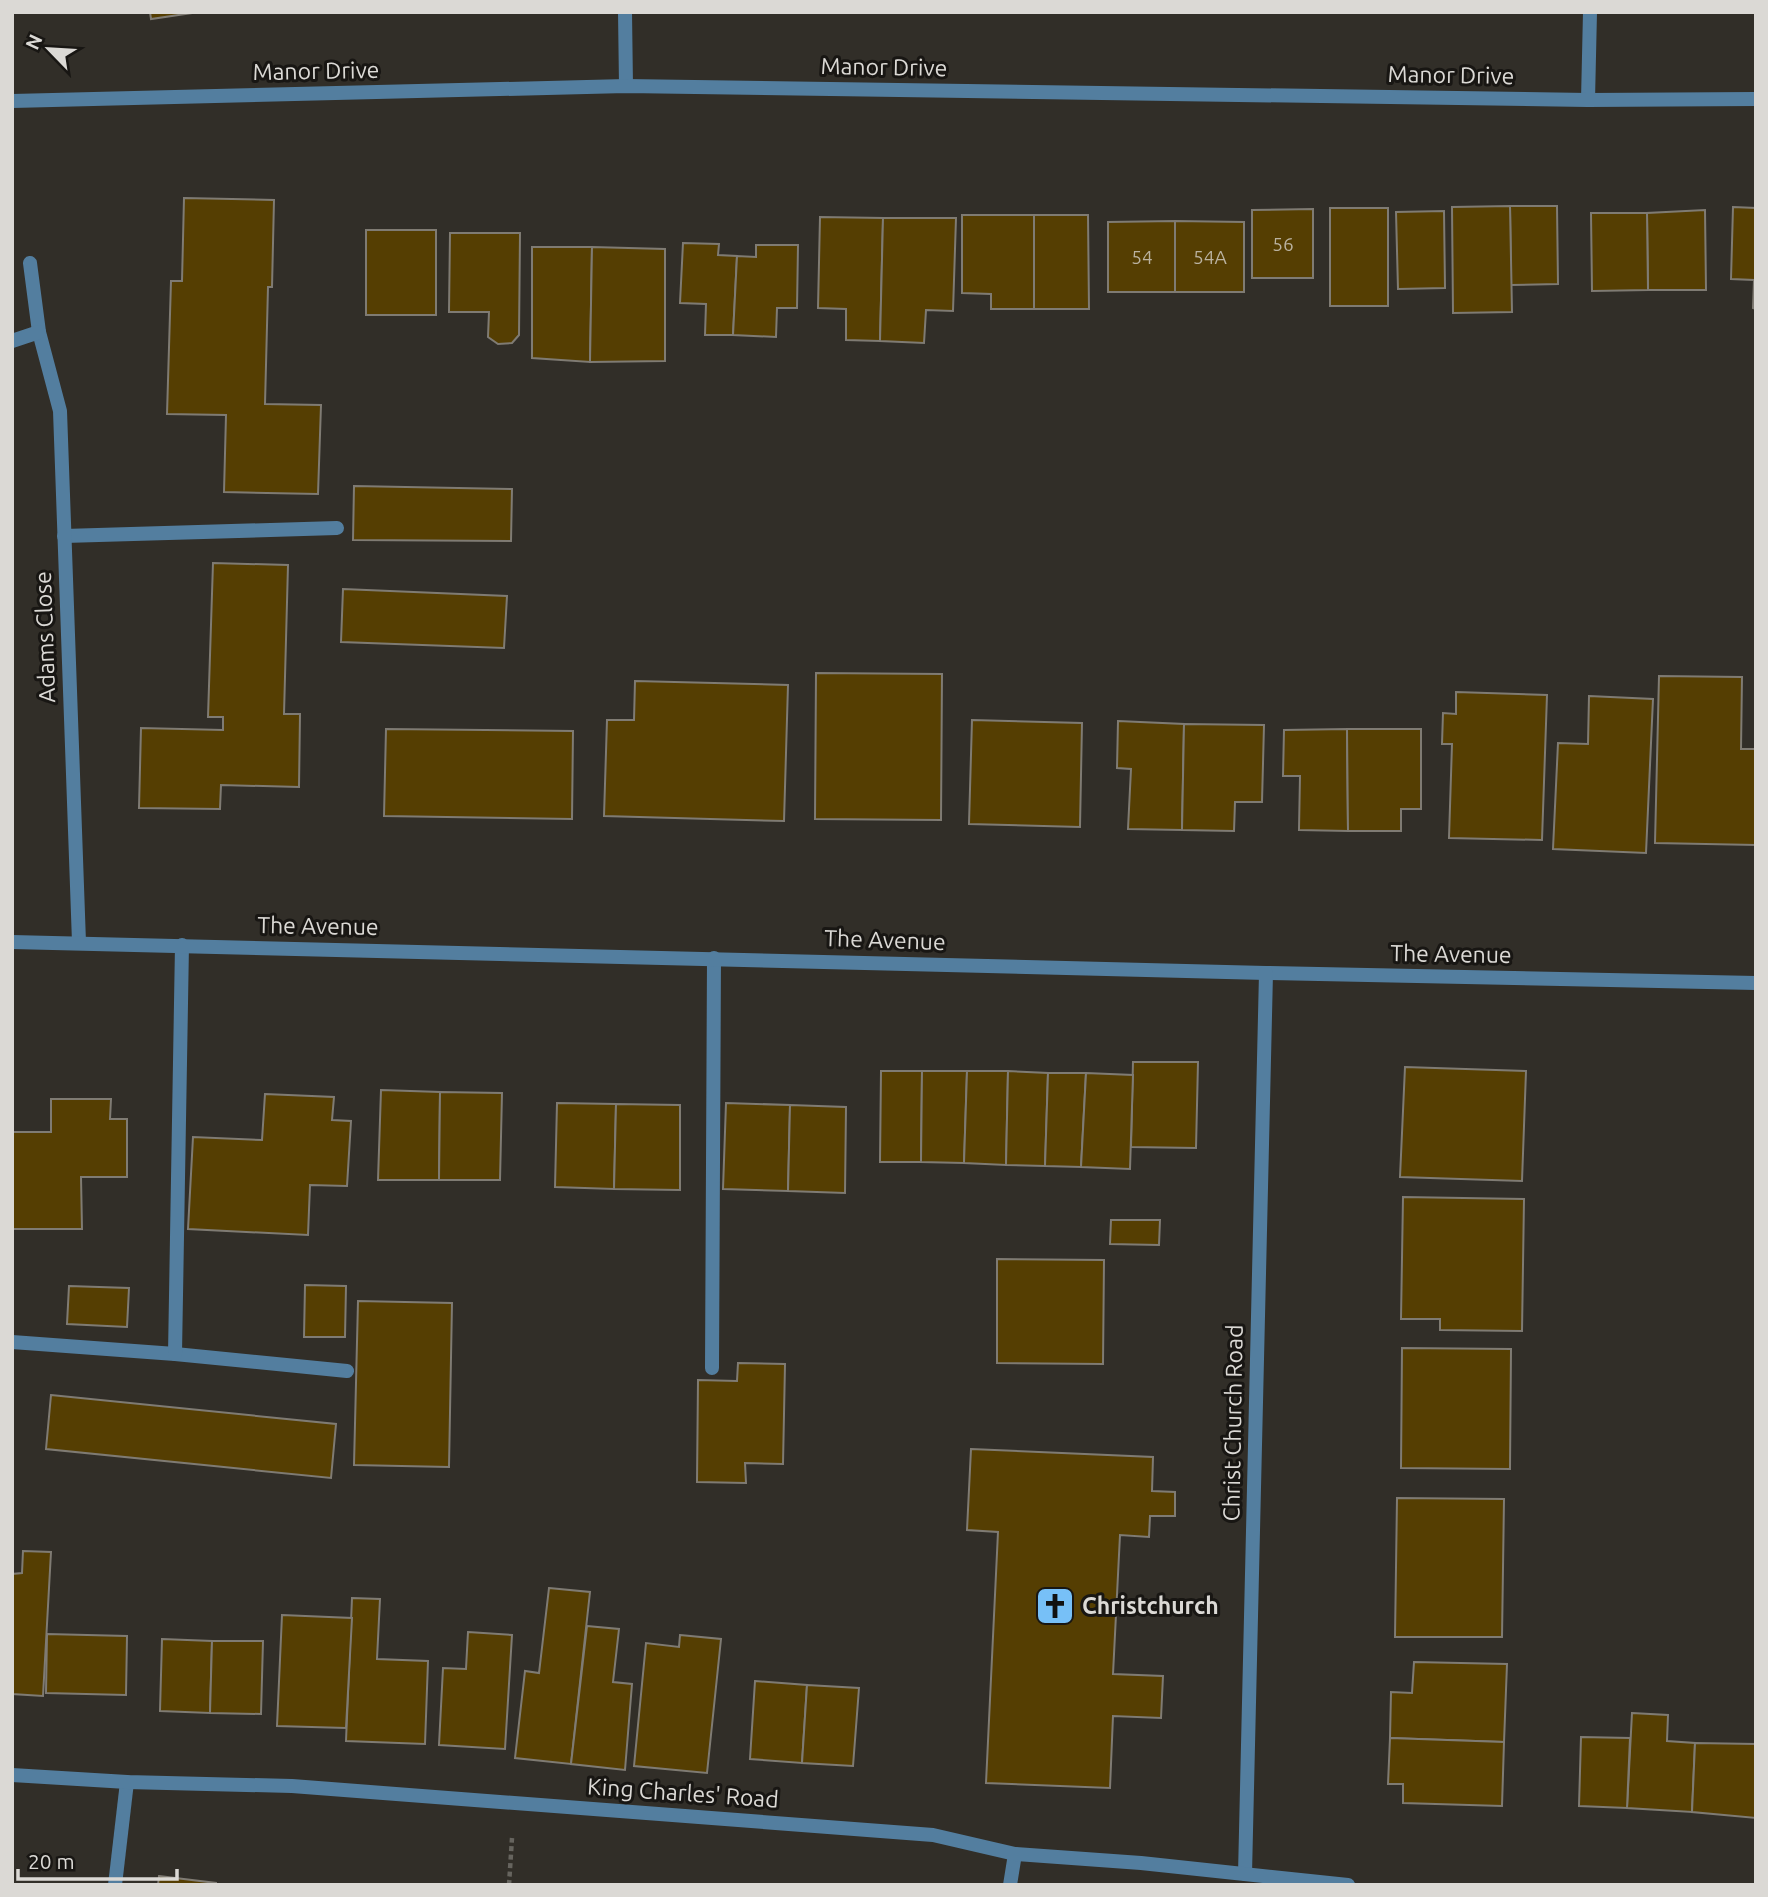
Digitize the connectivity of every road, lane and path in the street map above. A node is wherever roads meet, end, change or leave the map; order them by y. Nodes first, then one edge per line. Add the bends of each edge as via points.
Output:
1 (625, 12) edge
2 (1590, 12) edge
3 (626, 86) junction
4 (1756, 99) edge
5 (1588, 100) junction
6 (12, 101) edge
7 (30, 263) dead end
8 (38, 332) junction
9 (12, 341) edge
10 (337, 528) dead end
11 (64, 536) junction
12 (12, 942) edge
13 (79, 942) junction
14 (181, 945) junction
15 (714, 958) junction
16 (1266, 973) junction
17 (1756, 983) edge
18 (12, 1342) edge
19 (175, 1354) junction
20 (712, 1368) dead end
21 (347, 1371) dead end
22 (12, 1774) edge
23 (127, 1782) junction
24 (1015, 1854) junction
25 (1245, 1874) junction
26 (510, 1875) dead end
27 (115, 1885) edge
28 (509, 1885) edge
29 (1010, 1885) edge
30 (1348, 1885) edge

1 - 3 street
2 - 5 street
3 - 5 street, Manor Drive
3 - 6 street, Manor Drive
4 - 5 street, Manor Drive
7 - 8 street, Adams Close
8 - 9 street
8 - 11 street, Adams Close via 60,411
10 - 11 street
11 - 13 street, Adams Close
12 - 13 street, The Avenue
13 - 14 street, The Avenue
14 - 15 street, The Avenue
14 - 19 street
15 - 16 street, The Avenue
15 - 20 street
16 - 17 street, The Avenue
16 - 25 street, Christ Church Road
18 - 19 street
19 - 21 street
22 - 23 street, King Charles' Road
23 - 24 street, King Charles' Road via 292,1786 933,1835
23 - 27 street
24 - 25 street, King Charles' Road
24 - 29 street
25 - 30 street, King Charles' Road
26 - 28 path

